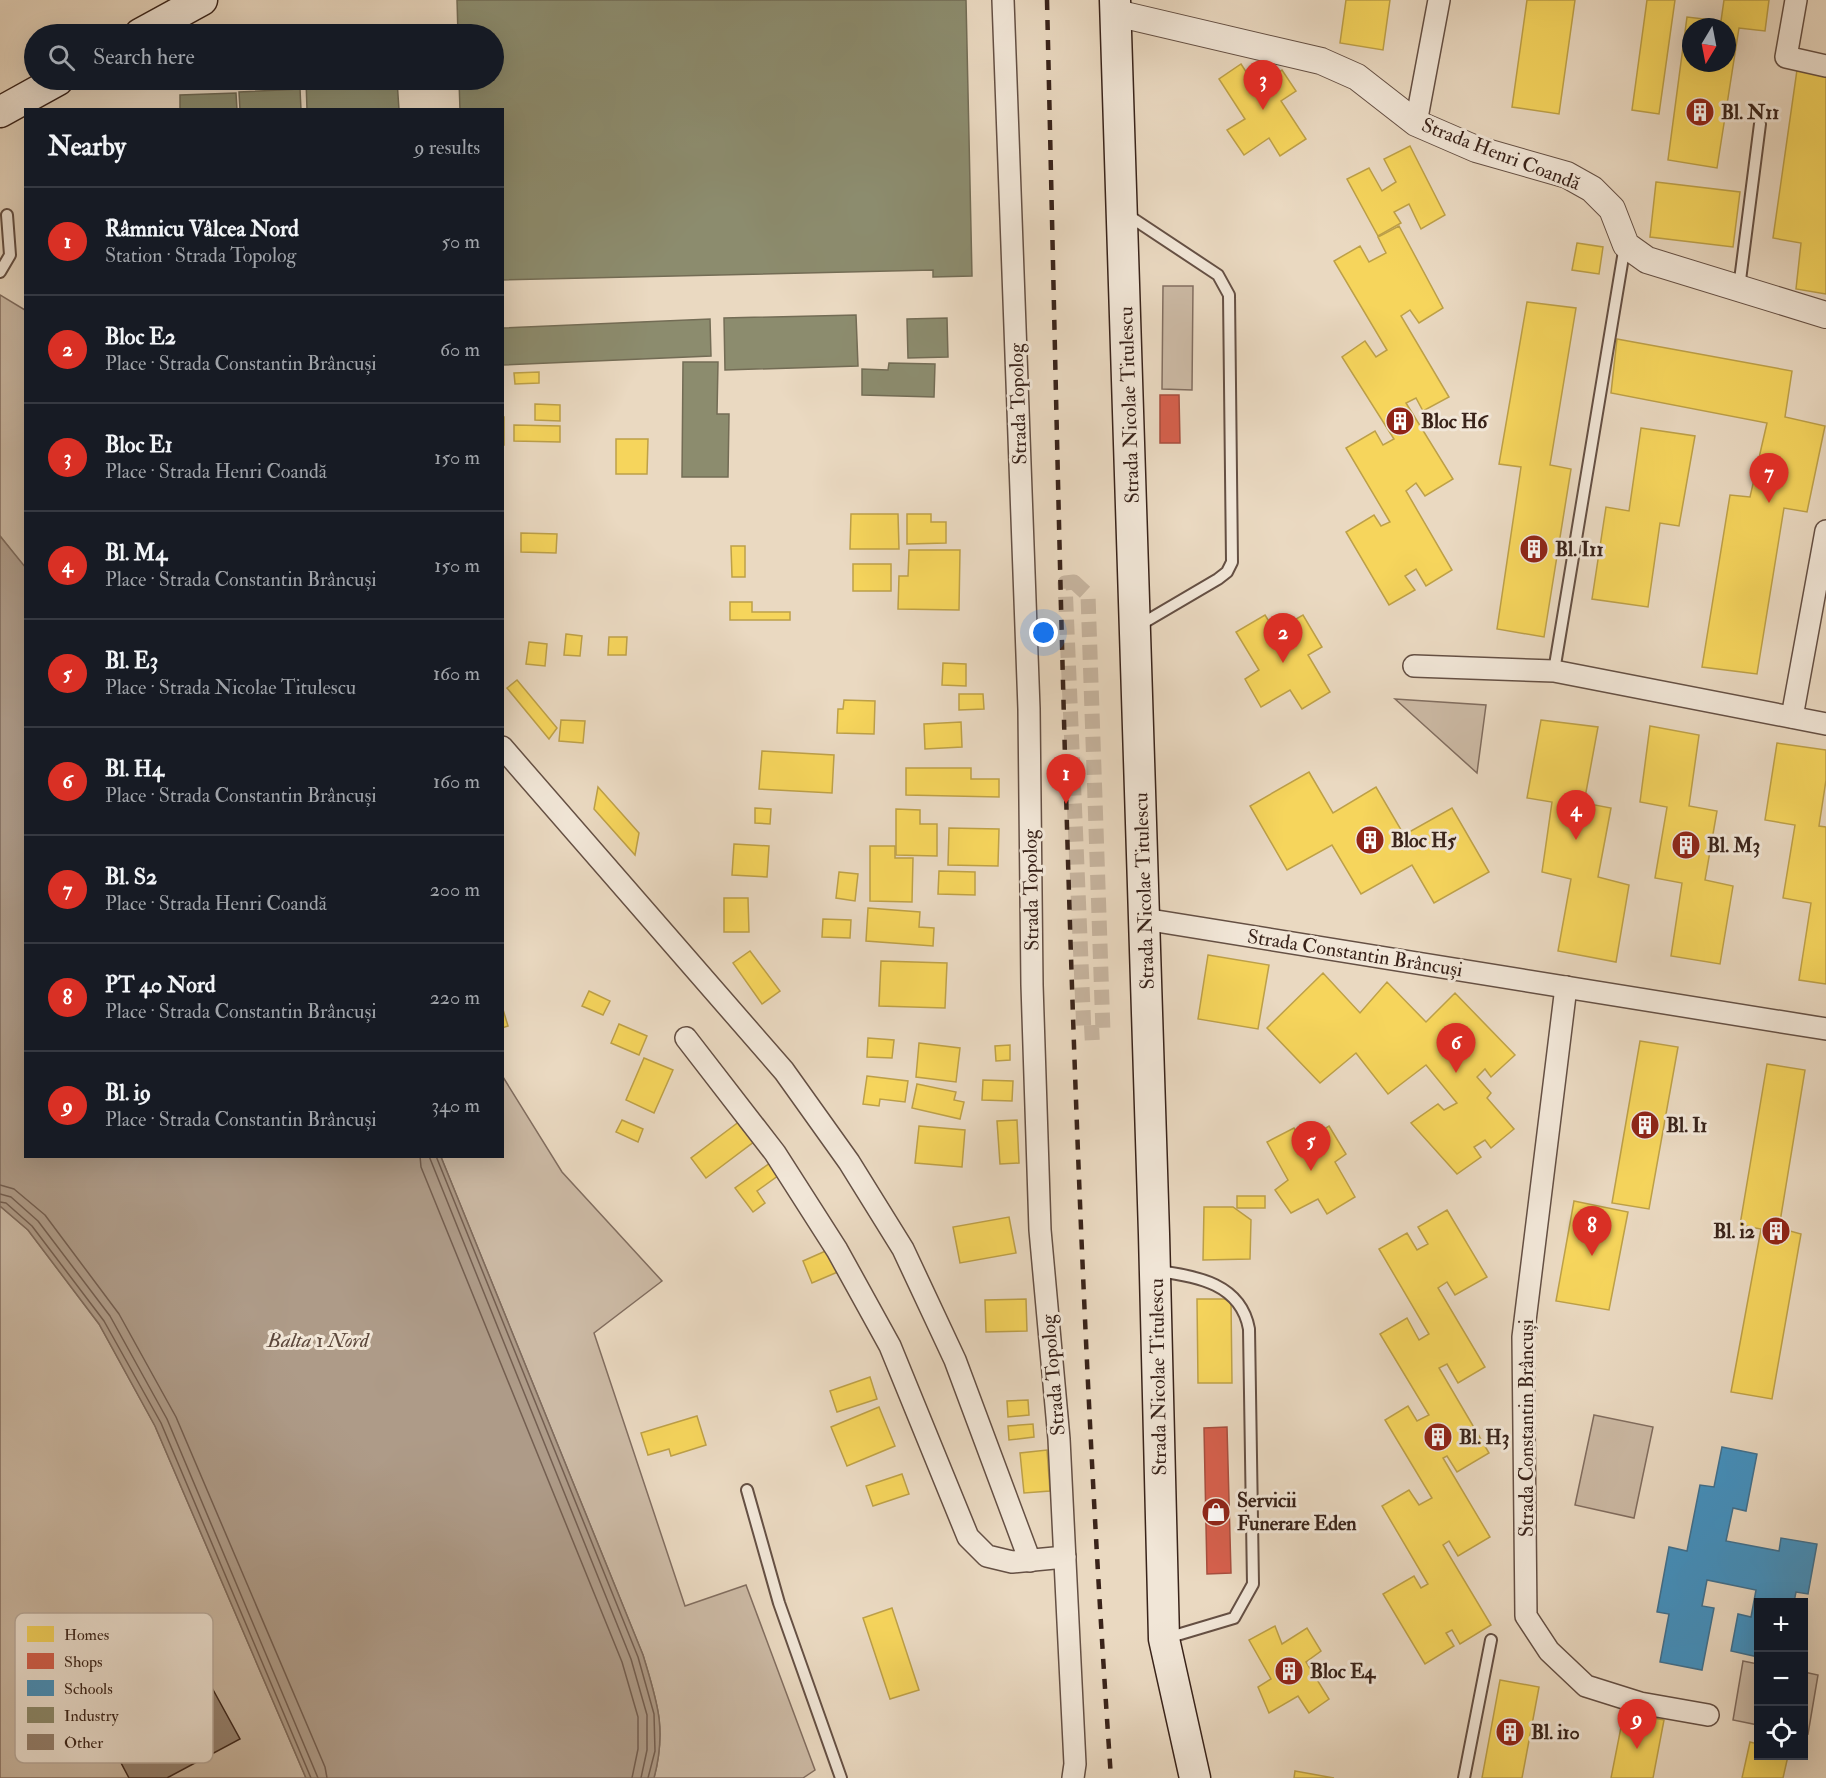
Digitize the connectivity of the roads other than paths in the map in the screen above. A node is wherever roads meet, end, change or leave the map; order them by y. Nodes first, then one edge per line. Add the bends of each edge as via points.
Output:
1 (202, 0) edge
2 (1003, 0) edge
3 (1439, 0) edge
4 (1796, 0) edge
5 (1116, 6) edge
6 (158, 24) edge
7 (1826, 66) edge
8 (40, 90) edge
9 (0, 112) edge
10 (1416, 123) junction
11 (1760, 124) dead end
12 (1123, 212) junction
13 (7, 215) dead end
14 (1626, 245) junction
15 (0, 272) edge
16 (1739, 289) junction
17 (1826, 315) edge
18 (1826, 531) edge
19 (1136, 627) junction
20 (1414, 666) dead end
21 (1554, 671) junction
22 (1792, 717) junction
23 (1826, 724) edge
24 (504, 749) edge
25 (1144, 919) junction
26 (1566, 987) junction
27 (1826, 1029) edge
28 (686, 1038) dead end
29 (1155, 1271) junction
30 (747, 1490) dead end
31 (1065, 1557) junction
32 (1030, 1561) junction
33 (1164, 1639) junction
34 (1491, 1640) dead end
35 (1708, 1715) dead end
36 (842, 1778) edge
37 (1072, 1778) edge
38 (1196, 1778) edge
39 (1464, 1778) edge

1 - 6 main road
2 - 31 street, Strada Topolog via 1029,710 1040,1230 1059,1438
3 - 10 street
4 - 7 street via 1786,57
5 - 10 street, Strada Henri Coandă via 1321,61 1357,77
5 - 12 main road, Strada Nicolae Titulescu
8 - 9 main road
10 - 14 street, Strada Henri Coandă via 1476,149 1567,175 1592,189 1612,209
11 - 16 lane
12 - 19 main road, Strada Nicolae Titulescu
12 - 19 lane via 1218,275 1229,295 1232,562 1218,579
13 - 15 lane via 10,255
14 - 16 street via 1647,260
14 - 21 lane
16 - 17 street
18 - 22 street
19 - 25 main road, Strada Nicolae Titulescu
20 - 21 street
21 - 22 street
22 - 23 street
24 - 32 street via 784,1071 849,1162 903,1249 955,1359
25 - 26 street, Strada Constantin Brâncuși
25 - 29 main road, Strada Nicolae Titulescu
26 - 27 street, Strada Constantin Brâncuși
26 - 35 street, Strada Constantin Brâncuși via 1523,1337 1526,1616 1549,1651 1586,1686 1640,1703
28 - 32 street via 775,1153 837,1250 890,1346 968,1537 987,1556 1012,1562
29 - 33 main road, Strada Nicolae Titulescu
29 - 33 lane via 1188,1275 1217,1286 1239,1301 1246,1314 1249,1341 1253,1584 1234,1618
30 - 36 lane via 779,1603
31 - 32 street
31 - 37 street, Strada Topolog via 1075,1764
33 - 38 main road, Strada Nicolae Titulescu
34 - 39 lane

